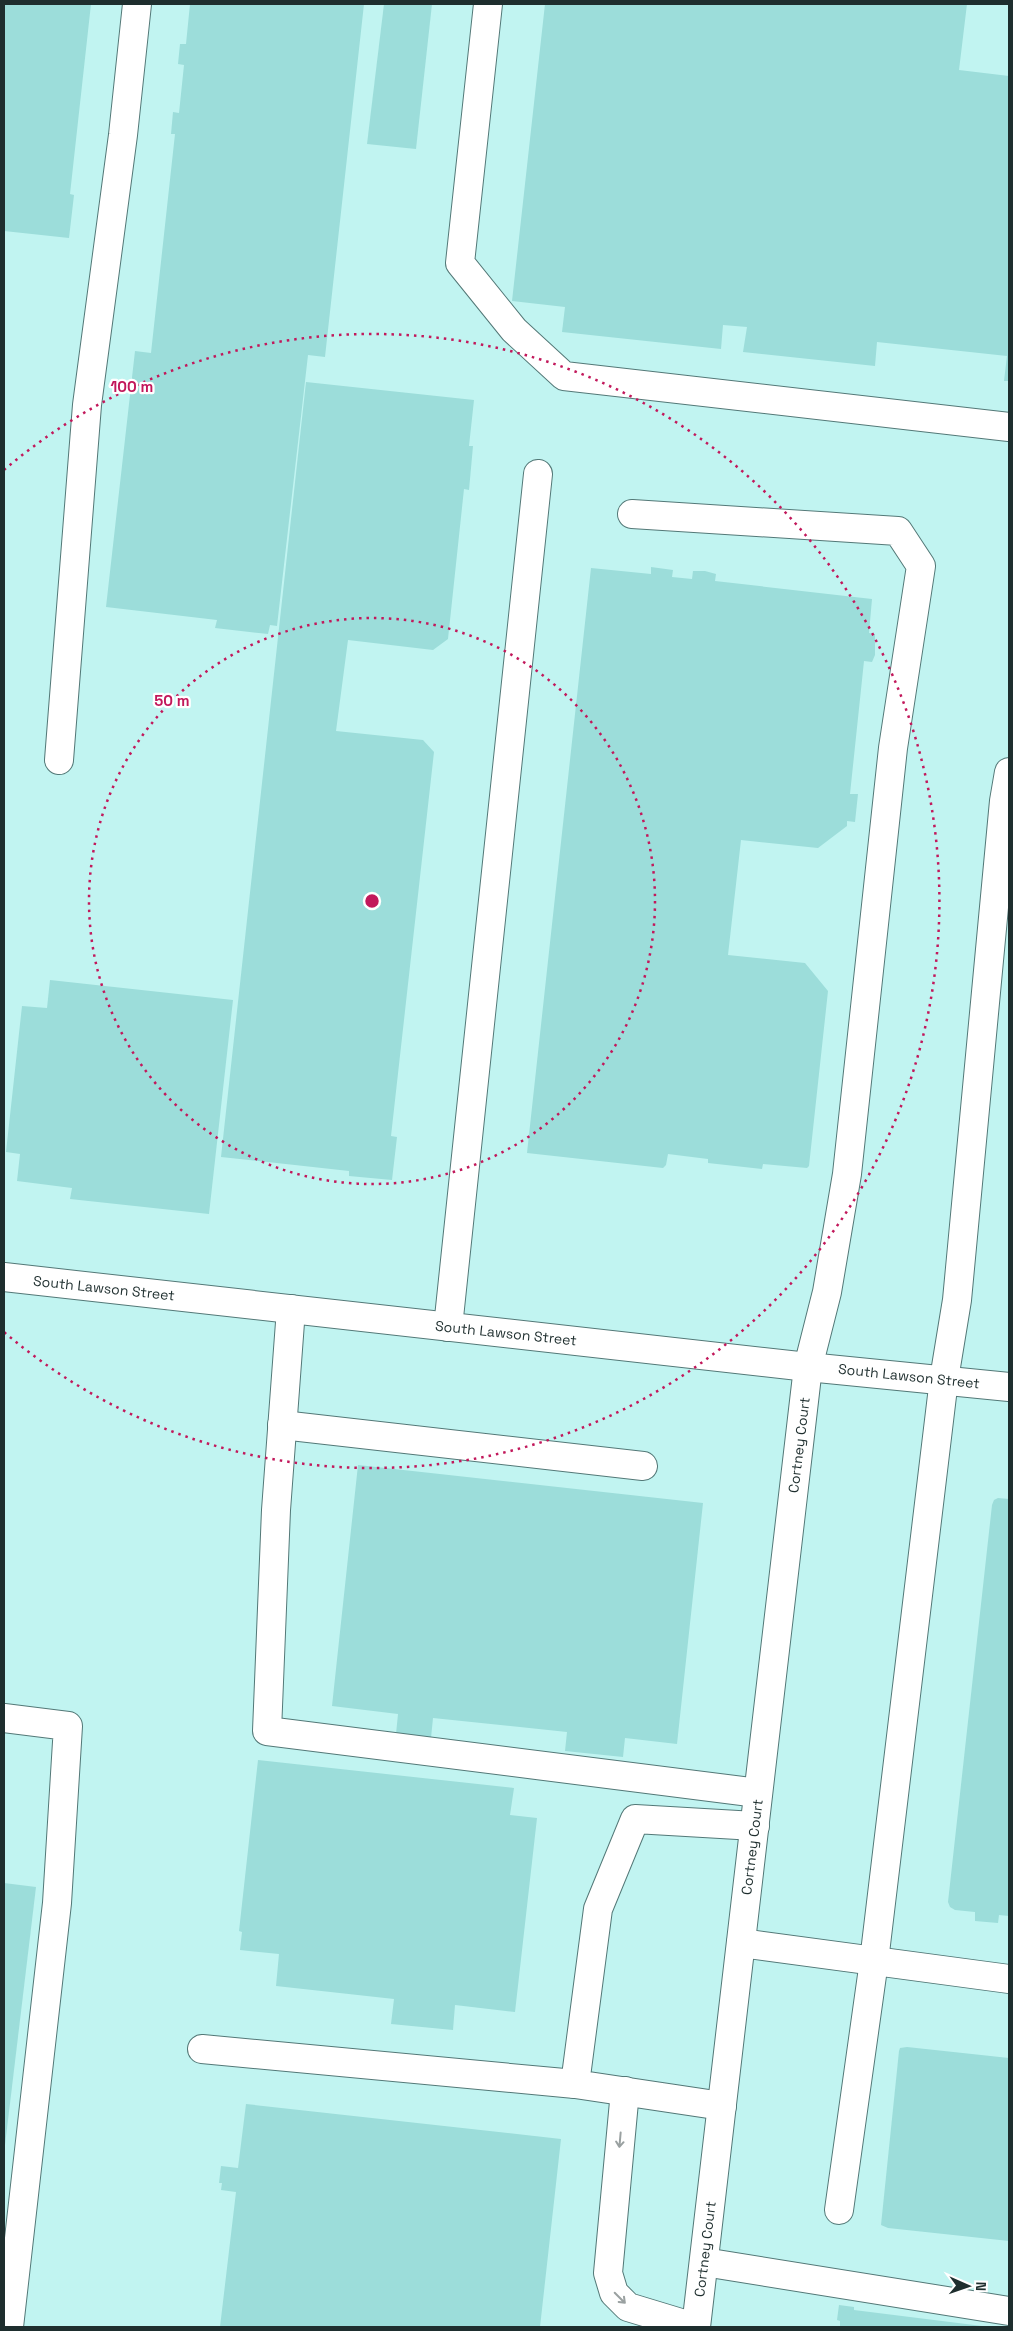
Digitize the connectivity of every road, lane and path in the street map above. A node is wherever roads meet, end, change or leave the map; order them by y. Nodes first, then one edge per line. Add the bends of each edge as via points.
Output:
1 (137, 4) edge
2 (488, 4) edge
3 (1009, 427) edge
4 (538, 474) dead end
5 (632, 514) dead end
6 (59, 760) dead end
7 (1009, 772) edge
8 (4, 1277) edge
9 (291, 1309) junction
10 (448, 1327) junction
11 (808, 1367) junction
12 (944, 1379) junction
13 (1009, 1387) edge
14 (282, 1425) junction
15 (643, 1466) dead end
16 (4, 1718) edge
17 (758, 1793) junction
18 (755, 1826) junction
19 (741, 1943) junction
20 (874, 1961) junction
21 (1009, 1979) edge
22 (202, 2049) dead end
23 (574, 2084) junction
24 (625, 2091) junction
25 (722, 2106) junction
26 (839, 2210) dead end
27 (704, 2262) junction
28 (1009, 2311) edge
29 (9, 2327) edge
30 (695, 2327) edge

1 - 6 street via 87,405
2 - 3 street via 460,262 514,330 564,376
4 - 10 street
5 - 11 street, Cortney Court via 898,531 921,566 894,748 846,1174 827,1292
7 - 12 street via 957,1300
8 - 9 street, South Lawson Street
9 - 10 street, South Lawson Street
9 - 14 street
10 - 11 street, South Lawson Street
11 - 12 street, South Lawson Street
11 - 17 street, Cortney Court
12 - 13 street, South Lawson Street
12 - 20 street
14 - 15 street
14 - 17 street via 267,1731
16 - 29 street via 68,1726 57,1903
17 - 18 street, Cortney Court
18 - 19 street, Cortney Court
18 - 23 street via 635,1819 598,1909
19 - 20 street
19 - 25 street, Cortney Court
20 - 21 street
20 - 26 street
22 - 23 street
23 - 24 street
24 - 25 street
24 -> 30 street via 608,2272 614,2293 628,2307
25 - 27 street, Cortney Court
27 - 28 street
27 - 30 street, Cortney Court

